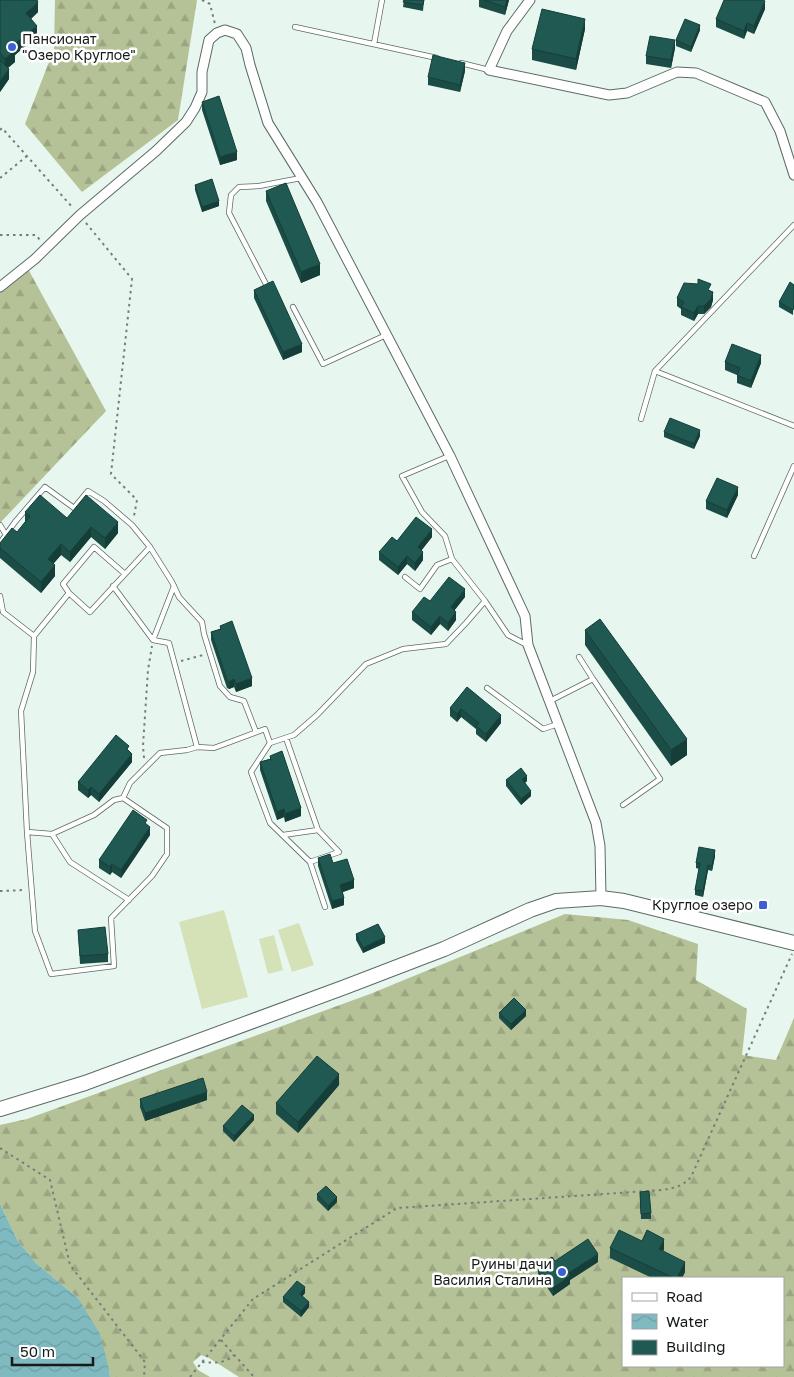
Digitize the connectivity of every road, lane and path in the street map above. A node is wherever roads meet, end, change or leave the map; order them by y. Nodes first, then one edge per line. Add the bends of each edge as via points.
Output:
1 (202, 0) edge
2 (382, 0) edge
3 (530, 0) edge
4 (295, 27) dead end
5 (217, 33) junction
6 (374, 44) junction
7 (441, 59) edge
8 (451, 61) edge
9 (489, 70) junction
10 (0, 130) edge
11 (27, 156) junction
12 (794, 175) edge
13 (0, 178) edge
14 (301, 178) junction
15 (80, 215) junction
16 (794, 225) edge
17 (0, 235) edge
18 (47, 248) junction
19 (0, 287) edge
20 (268, 288) edge
21 (293, 307) dead end
22 (386, 335) junction
23 (654, 370) junction
24 (641, 419) dead end
25 (794, 426) edge
26 (450, 456) junction
27 (794, 466) edge
28 (0, 525) edge
29 (132, 525) junction
30 (6, 535) junction
31 (0, 543) edge
32 (150, 547) junction
33 (754, 556) dead end
34 (452, 559) junction
35 (124, 574) junction
36 (405, 577) dead end
37 (113, 586) junction
38 (174, 586) junction
39 (68, 593) junction
40 (0, 596) edge
41 (485, 601) junction
42 (34, 636) junction
43 (153, 640) junction
44 (528, 645) junction
45 (210, 653) junction
46 (579, 657) dead end
47 (175, 663) junction
48 (593, 679) junction
49 (487, 688) dead end
50 (550, 701) junction
51 (558, 724) junction
52 (256, 732) junction
53 (286, 738) junction
54 (270, 744) junction
55 (197, 747) junction
56 (145, 768) junction
57 (122, 798) junction
58 (623, 805) dead end
59 (318, 830) junction
60 (27, 832) junction
61 (52, 834) junction
62 (283, 836) junction
63 (310, 862) junction
64 (32, 890) junction
65 (0, 891) edge
66 (601, 898) junction
67 (129, 900) junction
68 (325, 907) dead end
69 (794, 943) edge
70 (794, 951) edge
71 (0, 1109) edge
72 (0, 1148) edge
73 (220, 1339) junction
74 (234, 1355) junction
75 (202, 1362) junction
76 (144, 1377) edge
77 (190, 1377) edge
78 (254, 1377) edge

1 - 5 path via 210,4
2 - 6 lane
3 - 9 street via 507,31
4 - 6 lane
5 - 14 street via 225,30 237,34 246,48 268,124
5 - 15 street via 209,40 202,72 202,92 186,122
6 - 7 lane
8 - 9 lane
9 - 12 street via 609,95 627,93 677,72 696,73 765,102 780,131
10 - 11 path via 2,128
11 - 13 path
11 - 15 path
14 - 20 lane via 239,187 231,195 229,213
14 - 22 street via 317,202
15 - 18 street
15 - 29 path via 132,279 111,474 136,500
16 - 23 lane
17 - 18 path via 36,235
18 - 19 street
21 - 22 lane via 324,364
22 - 26 street
23 - 24 lane
23 - 25 lane
26 - 34 lane via 402,476 422,512 445,536
26 - 44 street via 525,616
27 - 33 lane
28 - 30 lane
29 - 30 lane via 104,500 88,491 74,508 45,487
29 - 32 lane
30 - 31 lane
32 - 35 lane
32 - 38 lane
34 - 36 lane via 437,565 420,589
34 - 41 lane
35 - 37 lane
35 - 39 lane via 94,547 63,584
37 - 39 lane via 90,612
37 - 43 lane
38 - 43 lane
38 - 45 lane via 202,622
39 - 42 lane
40 - 42 lane via 4,612
41 - 44 lane via 508,635
41 - 53 lane via 446,644 403,649 366,664 294,736
42 - 60 lane via 33,672 21,711
43 - 47 lane via 169,643
43 - 56 path via 144,727
44 - 50 street
45 - 47 path
45 - 52 lane via 220,686 230,697 244,701
46 - 48 lane
47 - 55 lane
48 - 50 lane
48 - 58 lane via 660,779
49 - 51 lane via 543,729
50 - 51 street
51 - 66 street via 596,823
52 - 54 lane via 265,729
52 - 55 lane via 214,748
53 - 54 lane
53 - 59 lane
54 - 62 lane via 251,772 270,823
55 - 56 lane via 160,754
56 - 57 lane via 130,783
57 - 61 lane
57 - 67 lane via 167,828 167,854
59 - 62 lane
59 - 63 lane via 339,852
60 - 61 lane
60 - 64 lane
61 - 67 lane via 70,862
62 - 63 lane
63 - 68 lane
64 - 65 path
64 - 67 lane via 35,932 51,974 114,966 111,918
66 - 69 main road via 634,903
66 - 71 main road via 556,901 530,910 444,949 345,987 85,1083
70 - 73 path via 686,1183 663,1190 397,1208 253,1299
72 - 76 path via 50,1180 70,1265 144,1362
73 - 74 path
73 - 75 path
74 - 75 path via 215,1364
74 - 78 path
75 - 77 path

